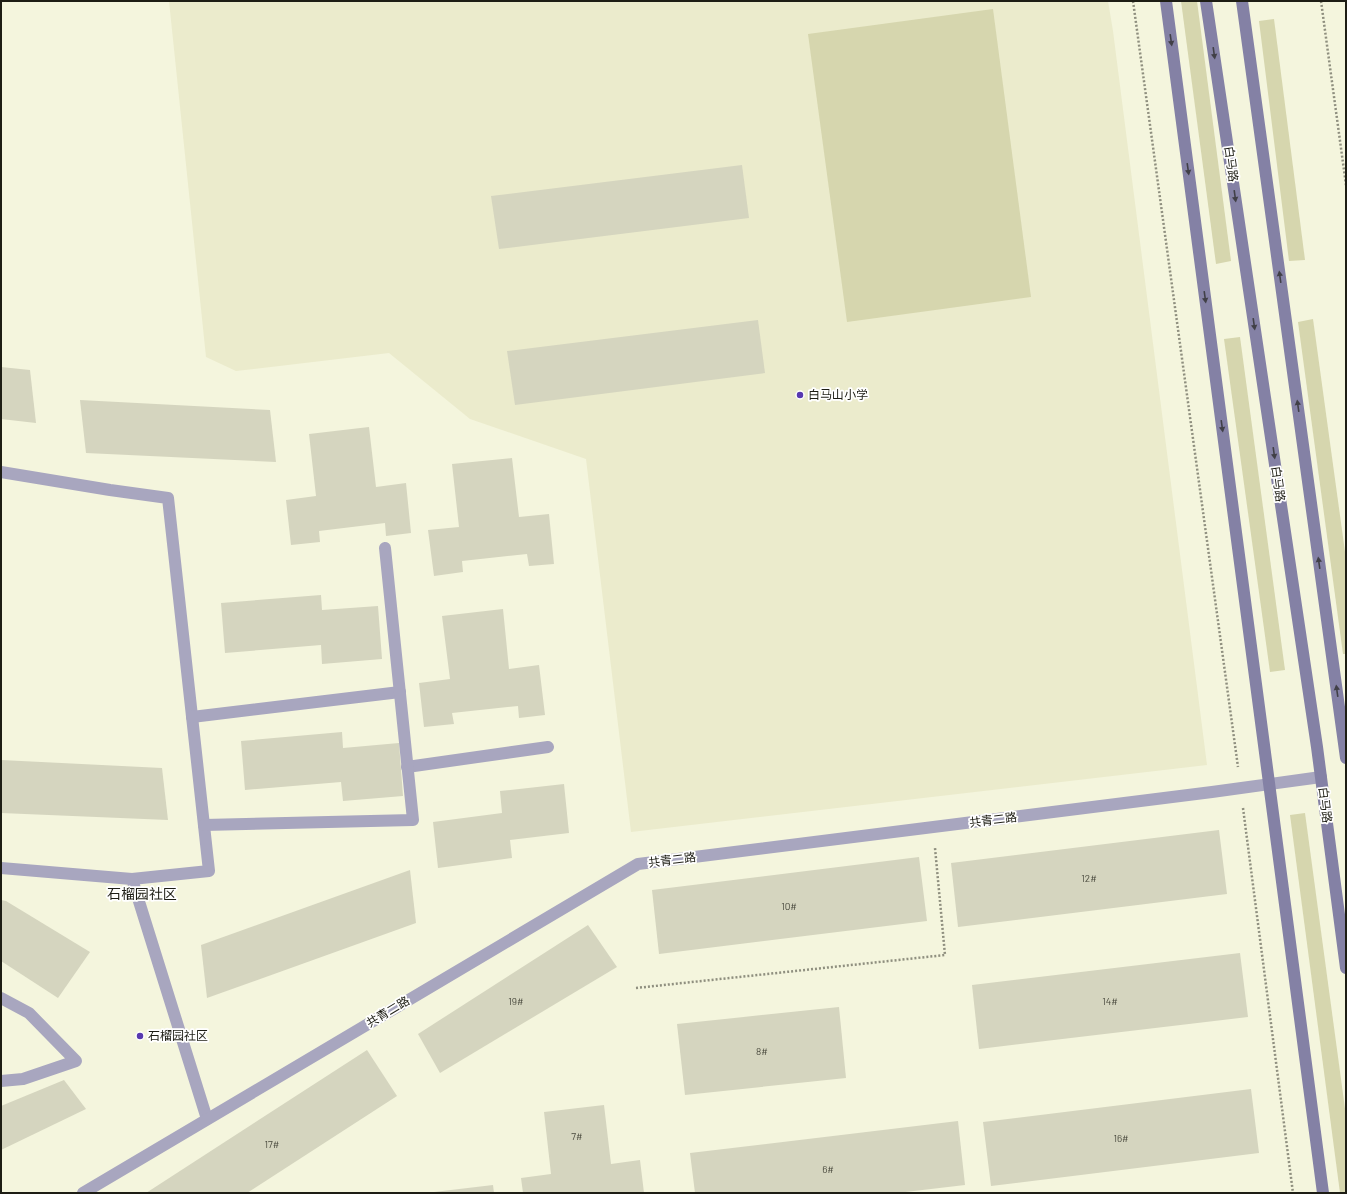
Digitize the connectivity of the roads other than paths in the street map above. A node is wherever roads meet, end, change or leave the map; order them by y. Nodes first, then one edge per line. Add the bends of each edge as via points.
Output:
1 (1166, 1) edge
2 (1206, 1) edge
3 (1242, 1) edge
4 (1, 472) edge
5 (385, 548) dead end
6 (400, 692) junction
7 (192, 717) junction
8 (548, 747) dead end
9 (1346, 758) edge
10 (407, 767) junction
11 (1321, 777) junction
12 (1269, 784) junction
13 (204, 825) junction
14 (1, 868) edge
15 (132, 879) junction
16 (1346, 968) edge
17 (1, 998) edge
18 (1, 1081) edge
19 (207, 1119) junction
20 (83, 1193) edge
21 (1323, 1193) edge

1 -> 12 street
2 -> 11 street, 白马路
9 -> 3 street
4 - 7 street via 168,498
5 - 6 street
6 - 7 street
6 - 10 street
7 - 13 street
8 - 10 street
10 - 13 street via 413,820
11 - 12 street, 共青二路
11 - 16 street, 白马路
12 - 19 street, 共青二路 via 638,864
12 - 21 street
13 - 15 street via 208,871
14 - 15 street
15 - 19 street
17 - 18 street via 29,1013 76,1061 23,1079
19 - 20 street, 共青二路

